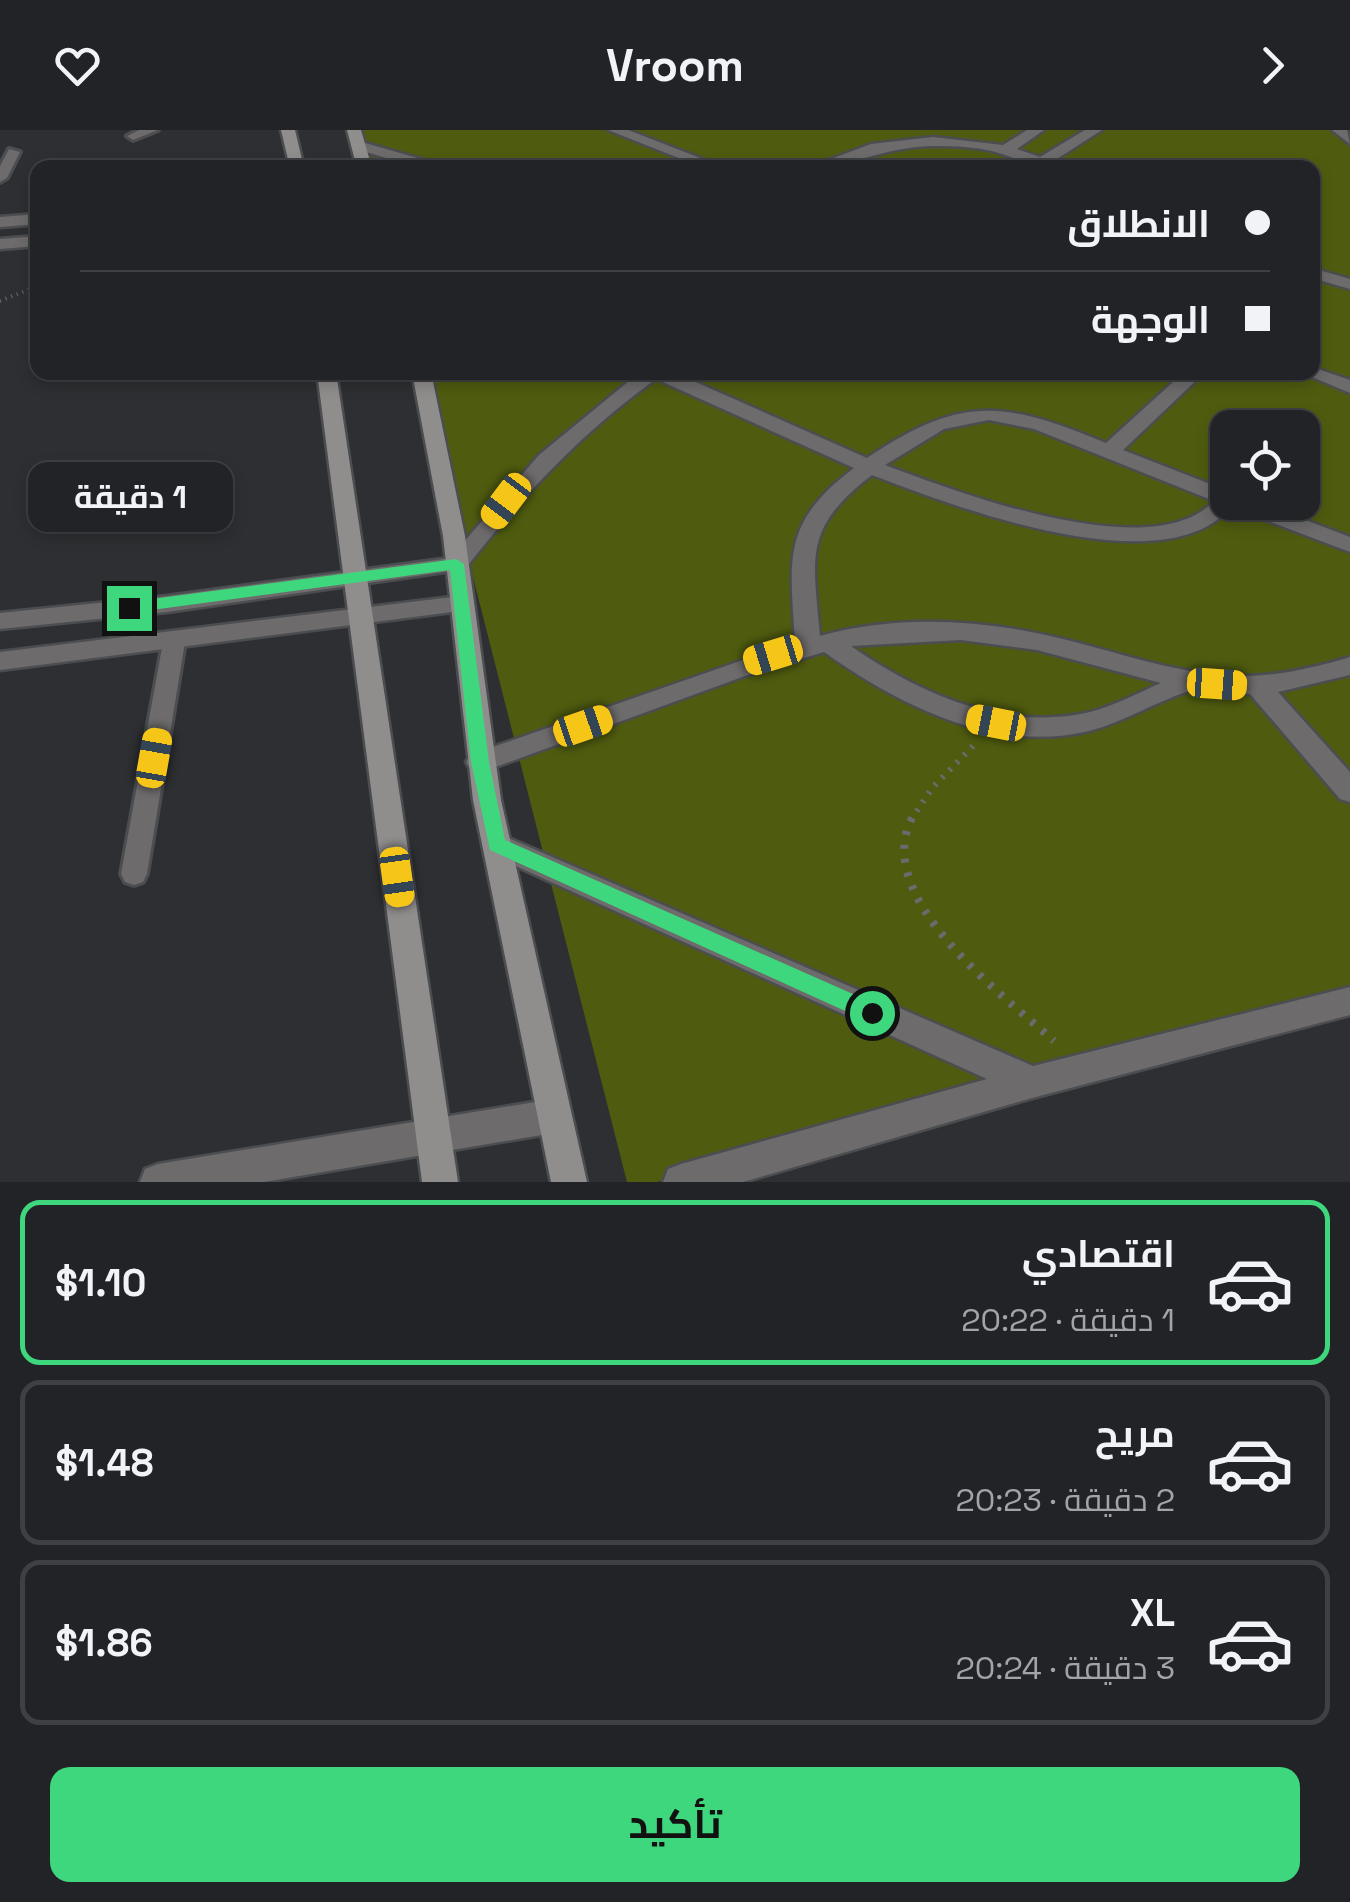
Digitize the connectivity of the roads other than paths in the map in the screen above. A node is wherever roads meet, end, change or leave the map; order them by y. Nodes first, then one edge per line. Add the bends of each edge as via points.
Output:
1 (152, 130) edge
2 (288, 130) edge
3 (876, 130) edge
4 (1038, 130) edge
5 (1095, 130) edge
6 (1339, 130) edge
7 (617, 131) edge
8 (133, 136) dead end
9 (356, 138) edge
10 (1350, 140) edge
11 (896, 143) junction
12 (1004, 151) junction
13 (14, 152) dead end
14 (295, 160) edge
15 (415, 160) edge
16 (654, 160) edge
17 (697, 160) edge
18 (830, 160) edge
19 (1032, 160) edge
20 (1054, 160) edge
21 (0, 178) edge
22 (30, 220) edge
23 (0, 222) edge
24 (30, 242) edge
25 (0, 244) edge
26 (1320, 275) edge
27 (1350, 284) edge
28 (1320, 376) edge
29 (327, 380) edge
30 (423, 380) edge
31 (644, 380) edge
32 (673, 380) edge
33 (1187, 380) edge
34 (1350, 387) edge
35 (1108, 452) junction
36 (866, 468) junction
37 (1210, 492) edge
38 (1210, 518) edge
39 (1283, 520) edge
40 (1350, 546) edge
41 (456, 564) junction
42 (356, 580) junction
43 (460, 604) junction
44 (360, 617) junction
45 (0, 620) edge
46 (174, 642) junction
47 (818, 643) junction
48 (0, 661) edge
49 (1350, 666) edge
50 (1191, 680) junction
51 (1256, 684) junction
52 (480, 762) junction
53 (1350, 791) edge
54 (497, 845) junction
55 (134, 874) dead end
56 (1350, 1000) edge
57 (1032, 1082) junction
58 (553, 1116) junction
59 (434, 1137) junction
60 (158, 1182) edge
61 (440, 1182) edge
62 (569, 1182) edge
63 (680, 1182) edge

1 - 8 lane
2 - 14 street
3 - 11 street via 868,134
4 - 12 street
5 - 20 street
6 - 10 street
7 - 16 street
7 - 17 street
9 - 15 street
11 - 12 street
11 - 18 street
12 - 19 street
13 - 21 lane
22 - 23 street
24 - 25 street
26 - 27 street
28 - 34 street
29 - 42 street
30 - 41 street
31 - 41 street via 539,462
32 - 36 street
33 - 35 street
35 - 36 street via 1025,417 977,414 913,434
35 - 37 street
36 - 38 street via 995,510 1126,534 1190,528
36 - 47 street via 826,500 807,528 804,570
39 - 40 street
41 - 42 street
41 - 43 street
42 - 44 street
42 - 45 street
43 - 44 street
43 - 52 street
44 - 46 street
44 - 59 street
46 - 48 street
46 - 55 lane
47 - 50 street via 969,632
47 - 50 street via 903,692 996,723 1079,724
47 - 52 street via 739,665
49 - 51 street
50 - 51 street
51 - 53 street
52 - 54 street
54 - 57 street
54 - 58 street
56 - 57 street
57 - 63 street
58 - 59 street
58 - 62 street
59 - 60 street
59 - 61 street

